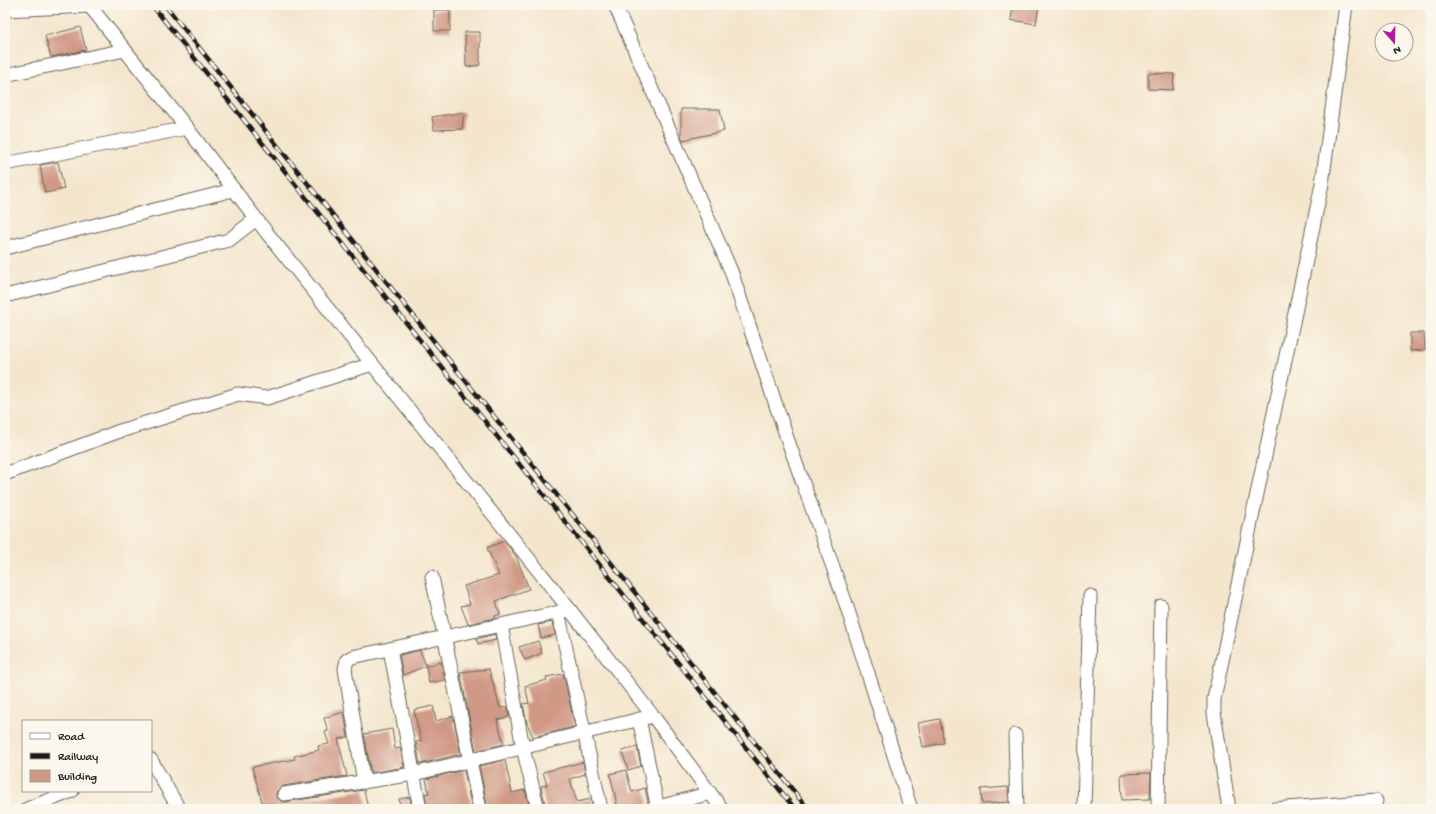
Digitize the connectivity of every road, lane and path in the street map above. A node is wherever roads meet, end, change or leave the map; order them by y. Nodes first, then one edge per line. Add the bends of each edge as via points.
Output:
1 (89, 5) edge
2 (615, 5) edge
3 (1346, 5) edge
4 (5, 10) edge
5 (125, 50) junction
6 (5, 75) edge
7 (187, 128) junction
8 (5, 164) edge
9 (233, 190) junction
10 (256, 219) junction
11 (5, 248) edge
12 (5, 296) edge
13 (372, 364) junction
14 (5, 474) edge
15 (432, 577) dead end
16 (1090, 596) dead end
17 (1161, 606) dead end
18 (564, 611) junction
19 (501, 625) junction
20 (444, 637) junction
21 (390, 649) junction
22 (653, 716) junction
23 (640, 719) junction
24 (584, 733) junction
25 (1015, 735) dead end
26 (524, 748) junction
27 (470, 761) junction
28 (152, 762) edge
29 (414, 774) junction
30 (364, 782) junction
31 (70, 792) edge
32 (710, 793) junction
33 (284, 794) dead end
34 (1376, 801) dead end
35 (656, 808) edge
36 (27, 809) edge
37 (179, 809) edge
38 (420, 809) edge
39 (480, 809) edge
40 (538, 809) edge
41 (601, 809) edge
42 (722, 809) edge
43 (911, 809) edge
44 (1017, 809) edge
45 (1084, 809) edge
46 (1158, 809) edge
47 (1229, 809) edge
48 (1274, 809) edge

1 - 4 street
1 - 5 street
2 - 43 street via 730,271 845,601
3 - 47 street via 1322,184 1214,699
5 - 6 street
5 - 7 street
7 - 8 street
7 - 9 street
9 - 10 street
9 - 11 street
10 - 12 street via 228,240
10 - 13 street
13 - 14 street via 267,398 238,394 117,432
13 - 18 street
15 - 20 street
16 - 45 street
17 - 46 street
18 - 19 street
18 - 22 street
18 - 24 street
19 - 20 street
19 - 26 street
20 - 21 street
20 - 27 street
21 - 29 street
21 - 30 street via 352,657 346,664
22 - 23 street
22 - 32 street
23 - 24 street
23 - 35 street
24 - 26 street
24 - 41 street
25 - 44 street
26 - 27 street
26 - 40 street
27 - 29 street
27 - 39 street
28 - 37 street
29 - 30 street
29 - 38 street
30 - 33 street
31 - 36 street
32 - 35 street
32 - 42 street
34 - 48 street

